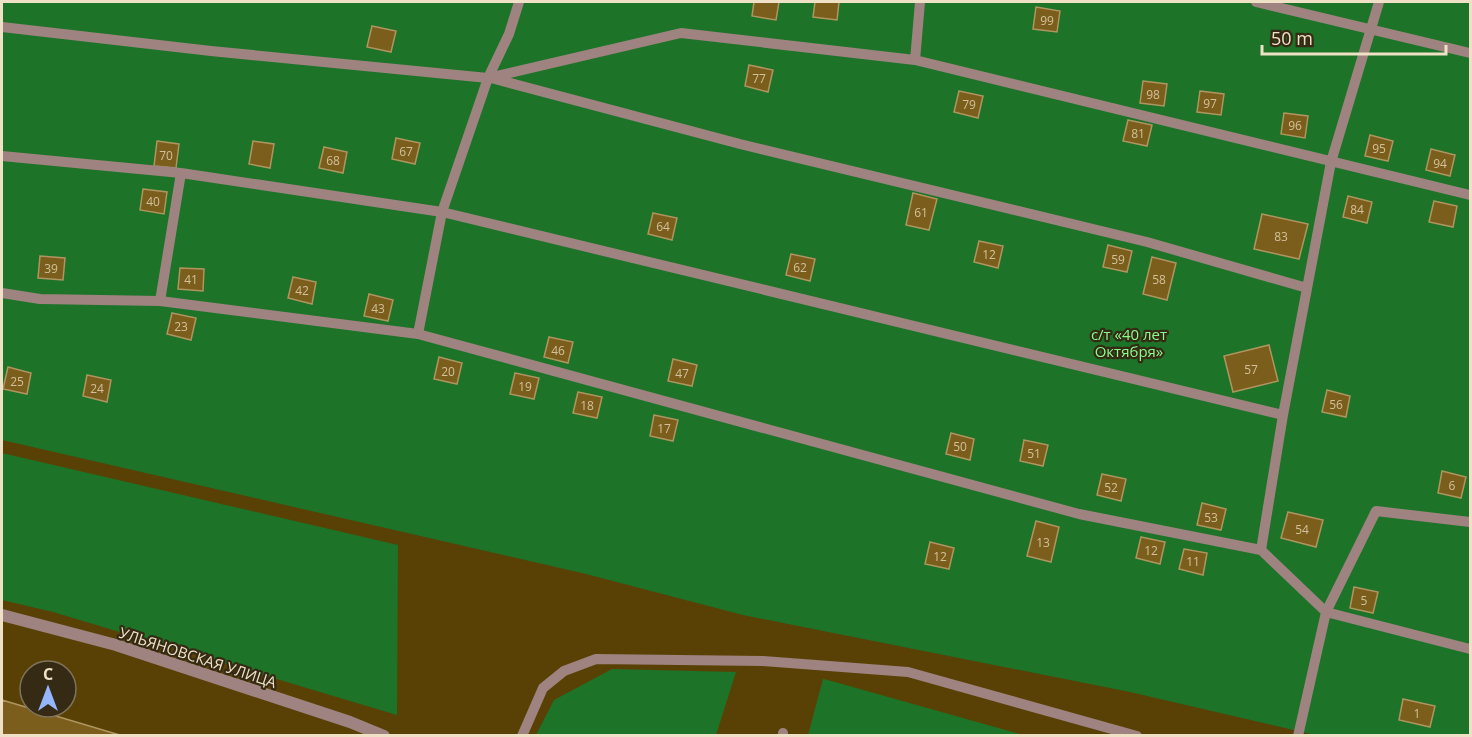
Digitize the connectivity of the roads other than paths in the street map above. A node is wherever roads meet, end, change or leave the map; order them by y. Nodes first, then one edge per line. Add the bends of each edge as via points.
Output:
1 (519, 2) edge
2 (920, 2) edge
3 (1256, 2) edge
4 (1378, 2) edge
5 (2, 27) edge
6 (1371, 29) junction
7 (1470, 53) edge
8 (915, 60) junction
9 (488, 78) junction
10 (2, 156) edge
11 (1331, 162) junction
12 (181, 172) junction
13 (1470, 195) edge
14 (442, 212) junction
15 (1307, 288) junction
16 (2, 293) edge
17 (160, 301) junction
18 (418, 334) junction
19 (1283, 415) junction
20 (1470, 522) edge
21 (1261, 550) junction
22 (1326, 612) junction
23 (2, 615) edge
24 (1470, 649) edge
25 (384, 735) edge
26 (522, 735) edge
27 (1137, 735) edge
28 (1298, 735) edge

1 - 9 lane
2 - 8 lane
3 - 6 lane
4 - 6 lane
5 - 9 lane
6 - 7 lane
6 - 11 lane
8 - 9 lane via 681,33
8 - 11 lane
9 - 14 lane
9 - 15 lane via 740,144 1147,242
10 - 12 lane
11 - 13 lane
11 - 15 lane
12 - 14 lane
12 - 17 lane
14 - 18 lane
14 - 19 lane
15 - 19 lane
16 - 17 lane via 40,299
17 - 18 lane
18 - 21 lane via 1079,514
19 - 21 lane
20 - 22 lane via 1377,511
21 - 22 lane
22 - 24 lane
22 - 28 lane
23 - 25 street, УЛЬЯНОВСКАЯ УЛИЦА via 116,645
26 - 27 lane via 543,688 564,671 596,659 763,661 908,672

